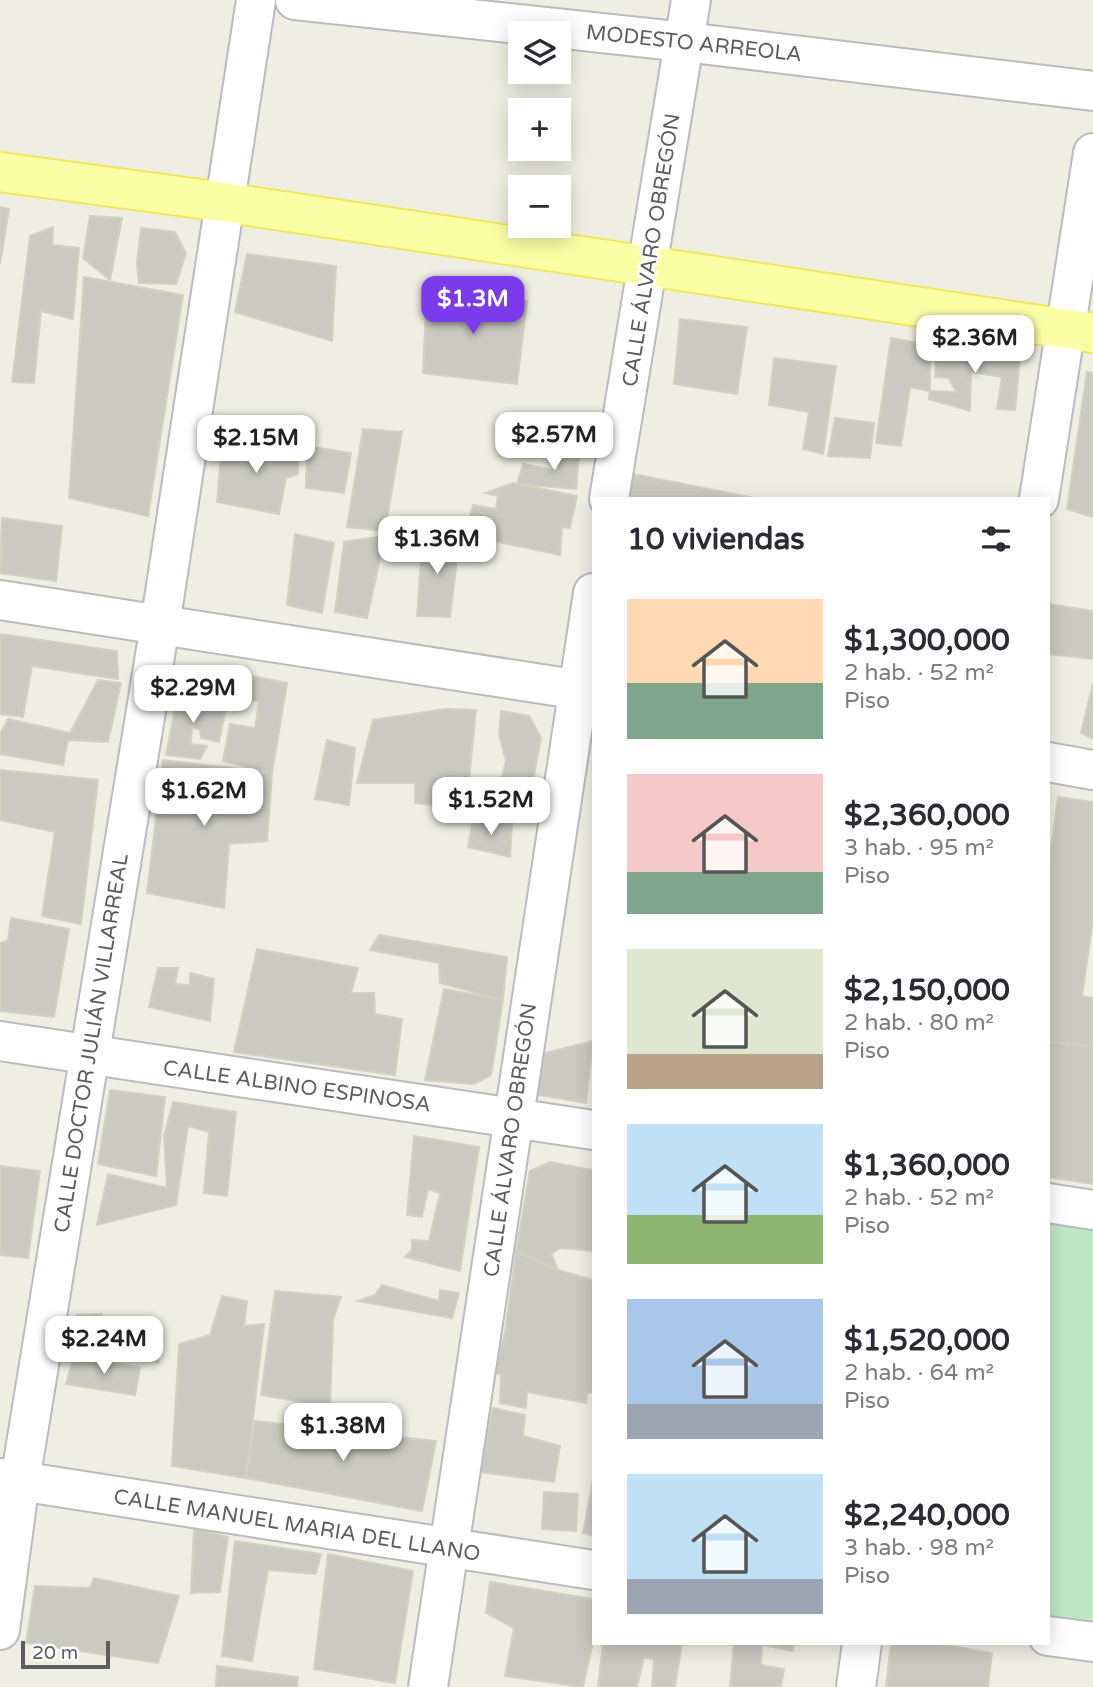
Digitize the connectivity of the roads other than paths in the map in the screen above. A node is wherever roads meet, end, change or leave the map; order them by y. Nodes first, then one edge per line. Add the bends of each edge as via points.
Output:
1 (256, 0) edge
2 (295, 0) edge
3 (691, 0) edge
4 (685, 42) junction
5 (1093, 91) edge
6 (1093, 153) edge
7 (0, 172) edge
8 (223, 202) junction
9 (649, 268) junction
10 (1080, 330) edge
11 (610, 497) edge
12 (1039, 497) edge
13 (0, 600) edge
14 (592, 605) edge
15 (160, 625) junction
16 (585, 691) edge
17 (1050, 762) edge
18 (1093, 770) edge
19 (0, 1041) edge
20 (90, 1056) junction
21 (513, 1117) junction
22 (592, 1130) edge
23 (1050, 1203) edge
24 (1093, 1210) edge
25 (10, 1480) edge
26 (449, 1549) junction
27 (592, 1570) edge
28 (0, 1630) edge
29 (1050, 1636) edge
30 (1093, 1642) edge
31 (862, 1645) edge
32 (428, 1687) edge
33 (856, 1687) edge

1 - 8 street, CALLE DOCTOR JULIÁN VILLARREAL
2 - 4 street, MODESTO ARREOLA
3 - 4 street, CALLE ÁLVARO OBREGÓN
4 - 5 street, MODESTO ARREOLA
4 - 9 street, CALLE ÁLVARO OBREGÓN
6 - 10 street
7 - 8 main road
8 - 9 main road
8 - 15 street, CALLE DOCTOR JULIÁN VILLARREAL
9 - 10 main road
9 - 11 street, CALLE ÁLVARO OBREGÓN
10 - 12 street
13 - 15 street
14 - 16 street, CALLE ÁLVARO OBREGÓN
15 - 16 street
15 - 20 street, CALLE DOCTOR JULIÁN VILLARREAL
16 - 21 street, CALLE ÁLVARO OBREGÓN
17 - 18 street
19 - 20 street, CALLE ALBINO ESPINOSA
20 - 21 street, CALLE ALBINO ESPINOSA
20 - 25 street, CALLE DOCTOR JULIÁN VILLARREAL
21 - 22 street, CALLE ALBINO ESPINOSA
21 - 26 street, CALLE ÁLVARO OBREGÓN
23 - 24 street
25 - 26 street, CALLE MANUEL MARIA DEL LLANO
25 - 28 street, CALLE DOCTOR JULIÁN VILLARREAL
26 - 27 street, CALLE MANUEL MARIA DEL LLANO
26 - 32 street, CALLE ÁLVARO OBREGÓN
29 - 30 street
31 - 33 street

